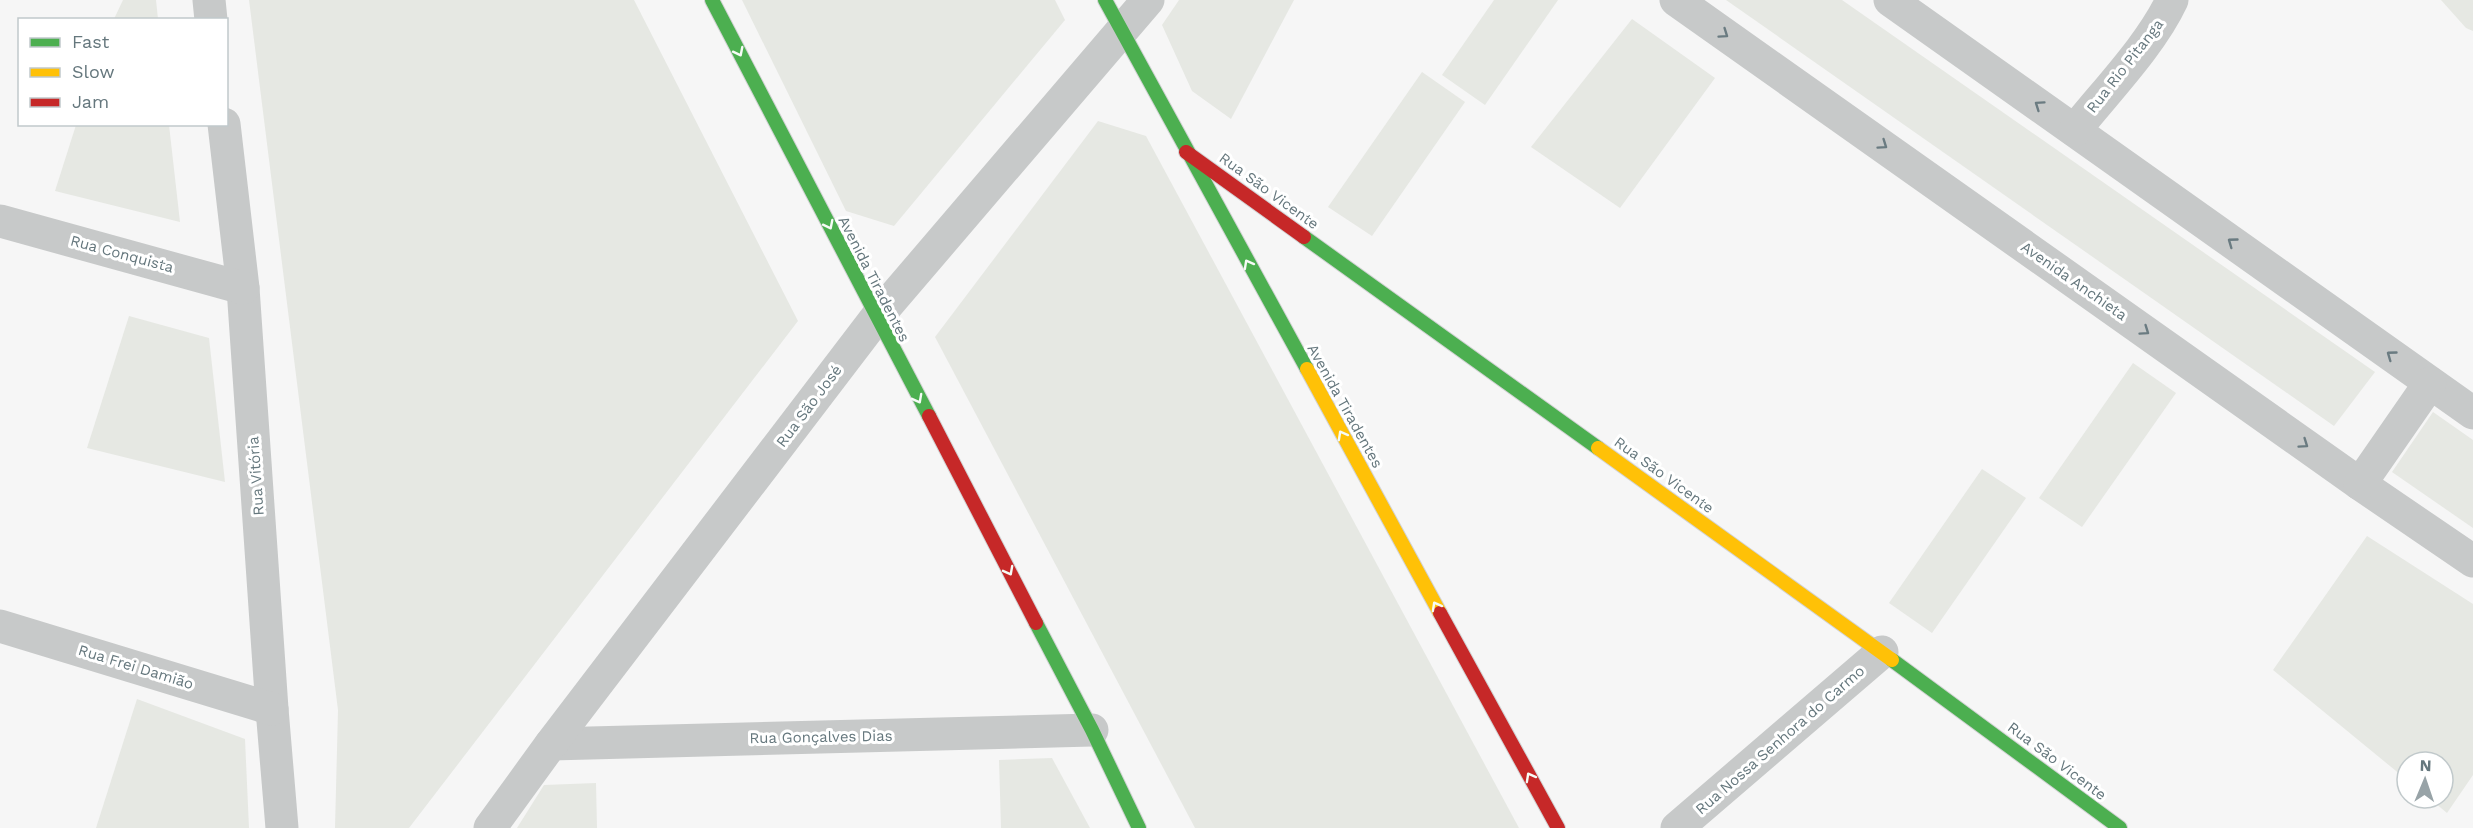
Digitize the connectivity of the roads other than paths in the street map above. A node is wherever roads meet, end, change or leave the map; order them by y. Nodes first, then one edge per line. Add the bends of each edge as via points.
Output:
1 (209, 0) edge
2 (712, 0) edge
3 (1105, 0) edge
4 (1148, 0) edge
5 (1676, 0) edge
6 (1890, 0) edge
7 (2172, 0) edge
8 (211, 18) edge
9 (1122, 32) junction
10 (224, 126) edge
11 (2075, 130) junction
12 (1186, 152) junction
13 (0, 221) edge
14 (243, 288) junction
15 (876, 318) junction
16 (2430, 384) junction
17 (2473, 413) edge
18 (2360, 484) junction
19 (2473, 561) edge
20 (0, 626) edge
21 (1882, 652) junction
22 (272, 709) junction
23 (1092, 730) junction
24 (550, 744) junction
25 (282, 828) edge
26 (490, 828) edge
27 (1140, 828) edge
28 (1558, 828) edge
29 (1677, 828) edge
30 (2120, 828) edge

1 - 8 street
2 -> 15 street, Avenida Tiradentes
3 - 9 street, Avenida Tiradentes
4 - 9 street, Rua São José
5 -> 18 street, Avenida Anchieta
11 -> 6 street
7 - 11 street, Rua Rio Pitanga via 2144,44
9 - 12 street, Avenida Tiradentes
9 - 15 street, Rua São José
10 - 14 street, Rua Vitória
16 -> 11 street
12 - 21 street, Rua São Vicente
28 -> 12 street, Avenida Tiradentes
13 - 14 street, Rua Conquista
14 - 22 street, Rua Vitória
15 -> 23 street, Avenida Tiradentes
15 - 24 street, Rua São José
16 - 17 street
16 - 18 street
18 - 19 street, Avenida Anchieta
20 - 22 street, Rua Frei Damião
21 - 29 street, Rua Nossa Senhora do Carmo
21 - 30 street, Rua São Vicente
22 - 25 street, Rua Vitória
23 - 24 street, Rua Gonçalves Dias
23 - 27 street, Avenida Tiradentes
24 - 26 street, Rua São José

